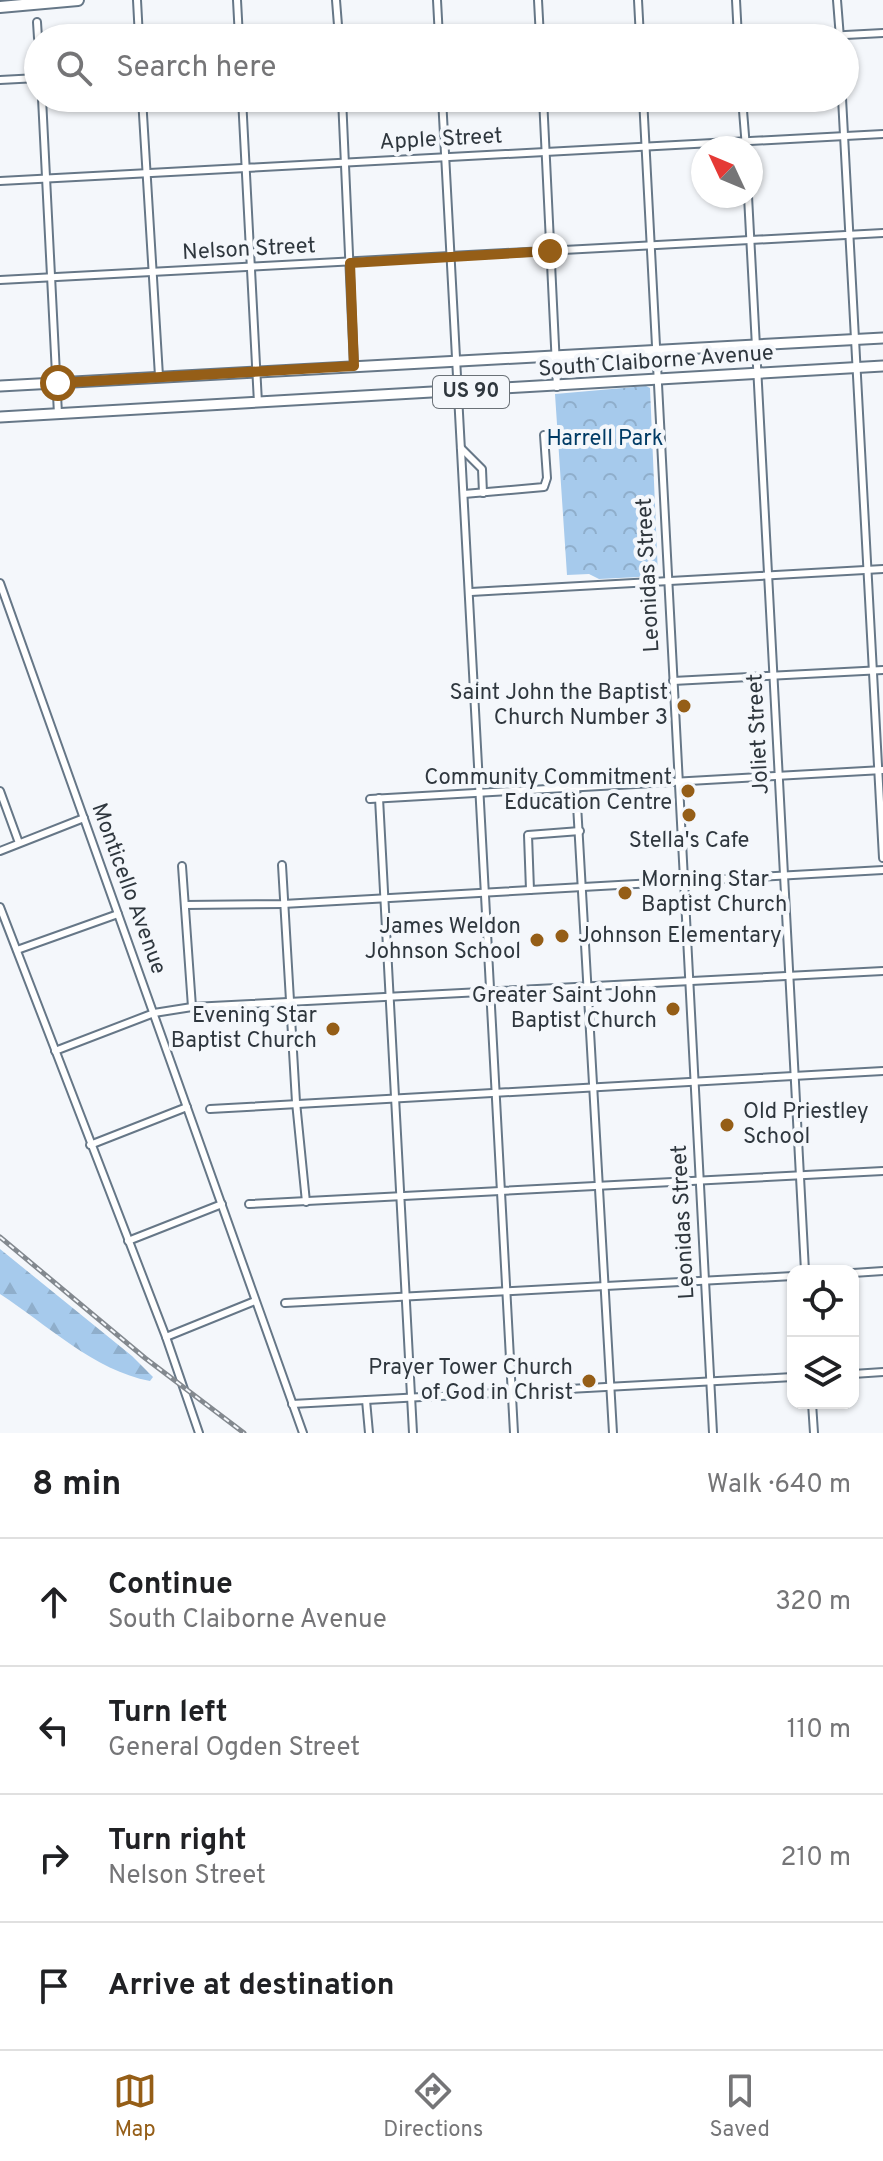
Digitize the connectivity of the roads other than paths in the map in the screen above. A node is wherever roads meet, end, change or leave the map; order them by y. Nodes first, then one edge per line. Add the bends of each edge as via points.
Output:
1 (78, 0) edge
2 (137, 0) edge
3 (237, 0) edge
4 (336, 0) edge
5 (437, 0) edge
6 (538, 0) edge
7 (638, 0) edge
8 (736, 0) edge
9 (837, 0) edge
10 (0, 7) edge
11 (138, 24) edge
12 (238, 24) edge
13 (338, 24) edge
14 (438, 24) edge
15 (539, 24) edge
16 (639, 24) edge
17 (737, 24) edge
18 (839, 24) edge
19 (883, 33) edge
20 (859, 35) edge
21 (24, 79) edge
22 (0, 80) edge
23 (43, 112) edge
24 (143, 112) edge
25 (243, 112) edge
26 (343, 112) edge
27 (443, 112) edge
28 (544, 112) edge
29 (644, 112) edge
30 (743, 112) edge
31 (843, 112) edge
32 (883, 134) edge
33 (745, 136) edge
34 (844, 136) junction
35 (763, 143) edge
36 (691, 147) edge
37 (646, 148) junction
38 (545, 152) junction
39 (445, 158) junction
40 (345, 163) junction
41 (246, 169) junction
42 (146, 174) junction
43 (46, 179) junction
44 (0, 181) edge
45 (749, 208) edge
46 (883, 233) edge
47 (849, 235) junction
48 (750, 239) junction
49 (650, 246) junction
50 (550, 251) junction
51 (451, 257) junction
52 (350, 263) junction
53 (251, 268) junction
54 (152, 273) junction
55 (52, 279) junction
56 (0, 280) edge
57 (883, 338) edge
58 (855, 339) junction
59 (755, 345) junction
60 (656, 350) junction
61 (555, 356) junction
62 (455, 361) junction
63 (354, 366) junction
64 (883, 366) edge
65 (857, 367) junction
66 (257, 371) junction
67 (757, 373) junction
68 (159, 376) junction
69 (657, 379) junction
70 (58, 383) junction
71 (1, 386) edge
72 (557, 387) junction
73 (457, 393) junction
74 (258, 403) junction
75 (58, 414) junction
76 (0, 417) edge
77 (544, 435) dead end
78 (461, 448) junction
79 (483, 493) junction
80 (464, 494) junction
81 (883, 569) edge
82 (867, 570) junction
83 (768, 574) junction
84 (667, 581) junction
85 (0, 583) edge
86 (471, 592) junction
87 (883, 670) edge
88 (873, 671) junction
89 (774, 676) junction
90 (673, 681) junction
91 (881, 770) edge
92 (779, 776) junction
93 (677, 781) junction
94 (576, 787) junction
95 (0, 791) edge
96 (478, 793) junction
97 (379, 798) junction
98 (370, 799) dead end
99 (84, 818) junction
100 (580, 831) junction
101 (19, 843) junction
102 (0, 851) edge
103 (883, 858) edge
104 (282, 865) dead end
105 (182, 866) dead end
106 (883, 870) edge
107 (784, 875) junction
108 (683, 880) junction
109 (583, 886) junction
110 (530, 890) junction
111 (485, 892) junction
112 (385, 898) junction
113 (283, 904) junction
114 (185, 905) junction
115 (0, 907) edge
116 (118, 914) junction
117 (17, 950) junction
118 (883, 971) edge
119 (790, 976) junction
120 (689, 981) junction
121 (589, 987) junction
122 (490, 993) junction
123 (390, 998) junction
124 (291, 1002) junction
125 (192, 1007) junction
126 (154, 1013) junction
127 (55, 1051) junction
128 (883, 1071) edge
129 (795, 1076) junction
130 (694, 1081) junction
131 (594, 1087) junction
132 (495, 1092) junction
133 (396, 1097) junction
134 (296, 1102) junction
135 (187, 1107) junction
136 (210, 1109) dead end
137 (90, 1145) junction
138 (883, 1171) edge
139 (800, 1176) junction
140 (700, 1181) junction
141 (600, 1186) junction
142 (501, 1192) junction
143 (401, 1197) junction
144 (306, 1202) junction
145 (222, 1204) junction
146 (249, 1204) dead end
147 (128, 1241) junction
148 (805, 1265) edge
149 (883, 1271) edge
150 (859, 1273) edge
151 (787, 1276) edge
152 (705, 1281) junction
153 (605, 1286) junction
154 (506, 1292) junction
155 (406, 1297) junction
156 (255, 1301) junction
157 (285, 1303) dead end
158 (166, 1337) junction
159 (883, 1372) edge
160 (859, 1374) edge
161 (787, 1377) edge
162 (710, 1381) junction
163 (611, 1387) junction
164 (511, 1393) junction
165 (411, 1398) junction
166 (366, 1400) junction
167 (292, 1404) junction
168 (812, 1409) edge
169 (199, 1433) edge
170 (303, 1433) edge
171 (369, 1433) edge
172 (413, 1433) edge
173 (514, 1433) edge
174 (613, 1433) edge
175 (713, 1433) edge
176 (814, 1433) edge

1 - 10 highway
2 - 11 street
3 - 12 street
4 - 13 street
5 - 14 street
6 - 15 street
7 - 16 street
8 - 17 street
9 - 18 street
19 - 20 street
21 - 22 street
23 - 43 street
24 - 42 street
25 - 41 street
26 - 40 street
27 - 39 street
28 - 38 street
29 - 37 street, Leonidas Street
30 - 33 street
31 - 34 street
32 - 34 street, Apple Street
34 - 35 street, Apple Street
34 - 47 street
36 - 37 street, Apple Street
37 - 38 street, Apple Street
37 - 49 street, Leonidas Street
38 - 39 street, Apple Street
38 - 50 street
39 - 40 street, Apple Street
39 - 51 street
40 - 41 street, Apple Street
40 - 52 street
41 - 42 street, Apple Street
41 - 53 street
42 - 43 street, Apple Street
42 - 54 street
43 - 44 street, Apple Street
43 - 55 street
45 - 48 street, Joliet Street
46 - 47 street, Nelson Street
47 - 48 street, Nelson Street
47 - 58 street
48 - 49 street, Nelson Street
48 - 59 street, Joliet Street
49 - 50 street, Nelson Street
49 - 60 street, Leonidas Street
50 - 51 street, Nelson Street
50 - 61 street
51 - 52 street, Nelson Street
51 - 62 street
52 - 53 street, Nelson Street
52 - 63 street
53 - 54 street, Nelson Street
53 - 66 street
54 - 55 street, Nelson Street
54 - 68 street
55 - 56 street, Nelson Street
55 - 70 street
57 - 58 main road, South Claiborne Avenue / US 90
58 - 59 main road, South Claiborne Avenue / US 90
58 - 65 street
59 - 60 main road, South Claiborne Avenue / US 90
59 - 67 street, Joliet Street
60 - 61 main road, South Claiborne Avenue / US 90
60 - 69 street, Leonidas Street
61 - 62 main road, South Claiborne Avenue / US 90
61 - 72 street
62 - 63 main road, South Claiborne Avenue / US 90
62 - 73 street
63 - 66 main road, South Claiborne Avenue / US 90
64 - 65 main road, South Claiborne Avenue / US 90
65 - 67 main road, South Claiborne Avenue / US 90
65 - 82 street
66 - 68 main road, South Claiborne Avenue / US 90
66 - 74 street
67 - 69 main road, South Claiborne Avenue / US 90
67 - 83 street, Joliet Street
68 - 70 main road, South Claiborne Avenue / US 90
69 - 72 main road, South Claiborne Avenue / US 90
69 - 84 street, Leonidas Street
70 - 71 main road, South Claiborne Avenue / US 90
70 - 75 street
72 - 73 main road, South Claiborne Avenue / US 90
73 - 74 main road, South Claiborne Avenue / US 90
73 - 78 street
74 - 75 main road, South Claiborne Avenue / US 90
75 - 76 main road, South Claiborne Avenue / US 90
77 - 79 street via 544,487
78 - 79 street via 482,469
78 - 80 street
79 - 80 street
80 - 86 street
81 - 82 street
82 - 83 street
82 - 88 street
83 - 84 street
83 - 89 street, Joliet Street
84 - 86 street
84 - 90 street, Leonidas Street
85 - 99 street, Monticello Avenue
86 - 96 street
87 - 88 street
88 - 89 street
88 - 91 street
89 - 90 street
89 - 92 street, Joliet Street
90 - 93 street, Leonidas Street
91 - 92 street
91 - 103 street
92 - 93 street
92 - 107 street, Joliet Street
93 - 94 street
93 - 108 street, Leonidas Street
94 - 96 street
94 - 100 street
95 - 101 street
96 - 97 street
96 - 111 street
97 - 98 street
97 - 112 street
99 - 101 street
99 - 116 street, Monticello Avenue
100 - 109 street
100 - 110 street via 528,835
101 - 102 street
104 - 113 street
105 - 114 street
106 - 107 street
107 - 108 street
107 - 119 street, Joliet Street
108 - 109 street
108 - 120 street, Leonidas Street
109 - 110 street
109 - 121 street
110 - 111 street
111 - 112 street
111 - 122 street
112 - 113 street
112 - 123 street
113 - 114 street
113 - 124 street
114 - 125 street
115 - 117 street
116 - 117 street
116 - 126 street, Monticello Avenue
117 - 127 street
118 - 119 street
119 - 120 street
119 - 129 street, Joliet Street
120 - 121 street
120 - 130 street, Leonidas Street
121 - 122 street
121 - 131 street
122 - 123 street
122 - 132 street
123 - 124 street
123 - 133 street
124 - 125 street
124 - 134 street
125 - 126 street
126 - 127 street
126 - 135 street, Monticello Avenue
127 - 137 street
128 - 129 street
129 - 130 street
129 - 139 street, Joliet Street
130 - 131 street
130 - 140 street, Leonidas Street
131 - 132 street
131 - 141 street
132 - 133 street
132 - 142 street
133 - 134 street
133 - 143 street
134 - 136 street
134 - 144 street
135 - 137 street
135 - 145 street, Monticello Avenue
137 - 147 street
138 - 139 street
139 - 140 street
139 - 148 street, Joliet Street
140 - 141 street
140 - 152 street, Leonidas Street
141 - 142 street
141 - 153 street
142 - 143 street
142 - 154 street
143 - 144 street
143 - 155 street
144 - 146 street
145 - 147 street
145 - 156 street, Monticello Avenue
147 - 158 street
149 - 150 street
151 - 152 street
152 - 153 street
152 - 162 street, Leonidas Street
153 - 154 street
153 - 163 street
154 - 155 street
154 - 164 street
155 - 157 street
155 - 165 street
156 - 158 street
156 - 167 street, Monticello Avenue
158 - 169 street
159 - 160 street
161 - 162 street
162 - 163 street
162 - 175 street, Leonidas Street
163 - 164 street
163 - 174 street
164 - 165 street
164 - 173 street
165 - 166 street
165 - 172 street
166 - 167 street
166 - 171 street
167 - 170 street, Monticello Avenue
168 - 176 street

